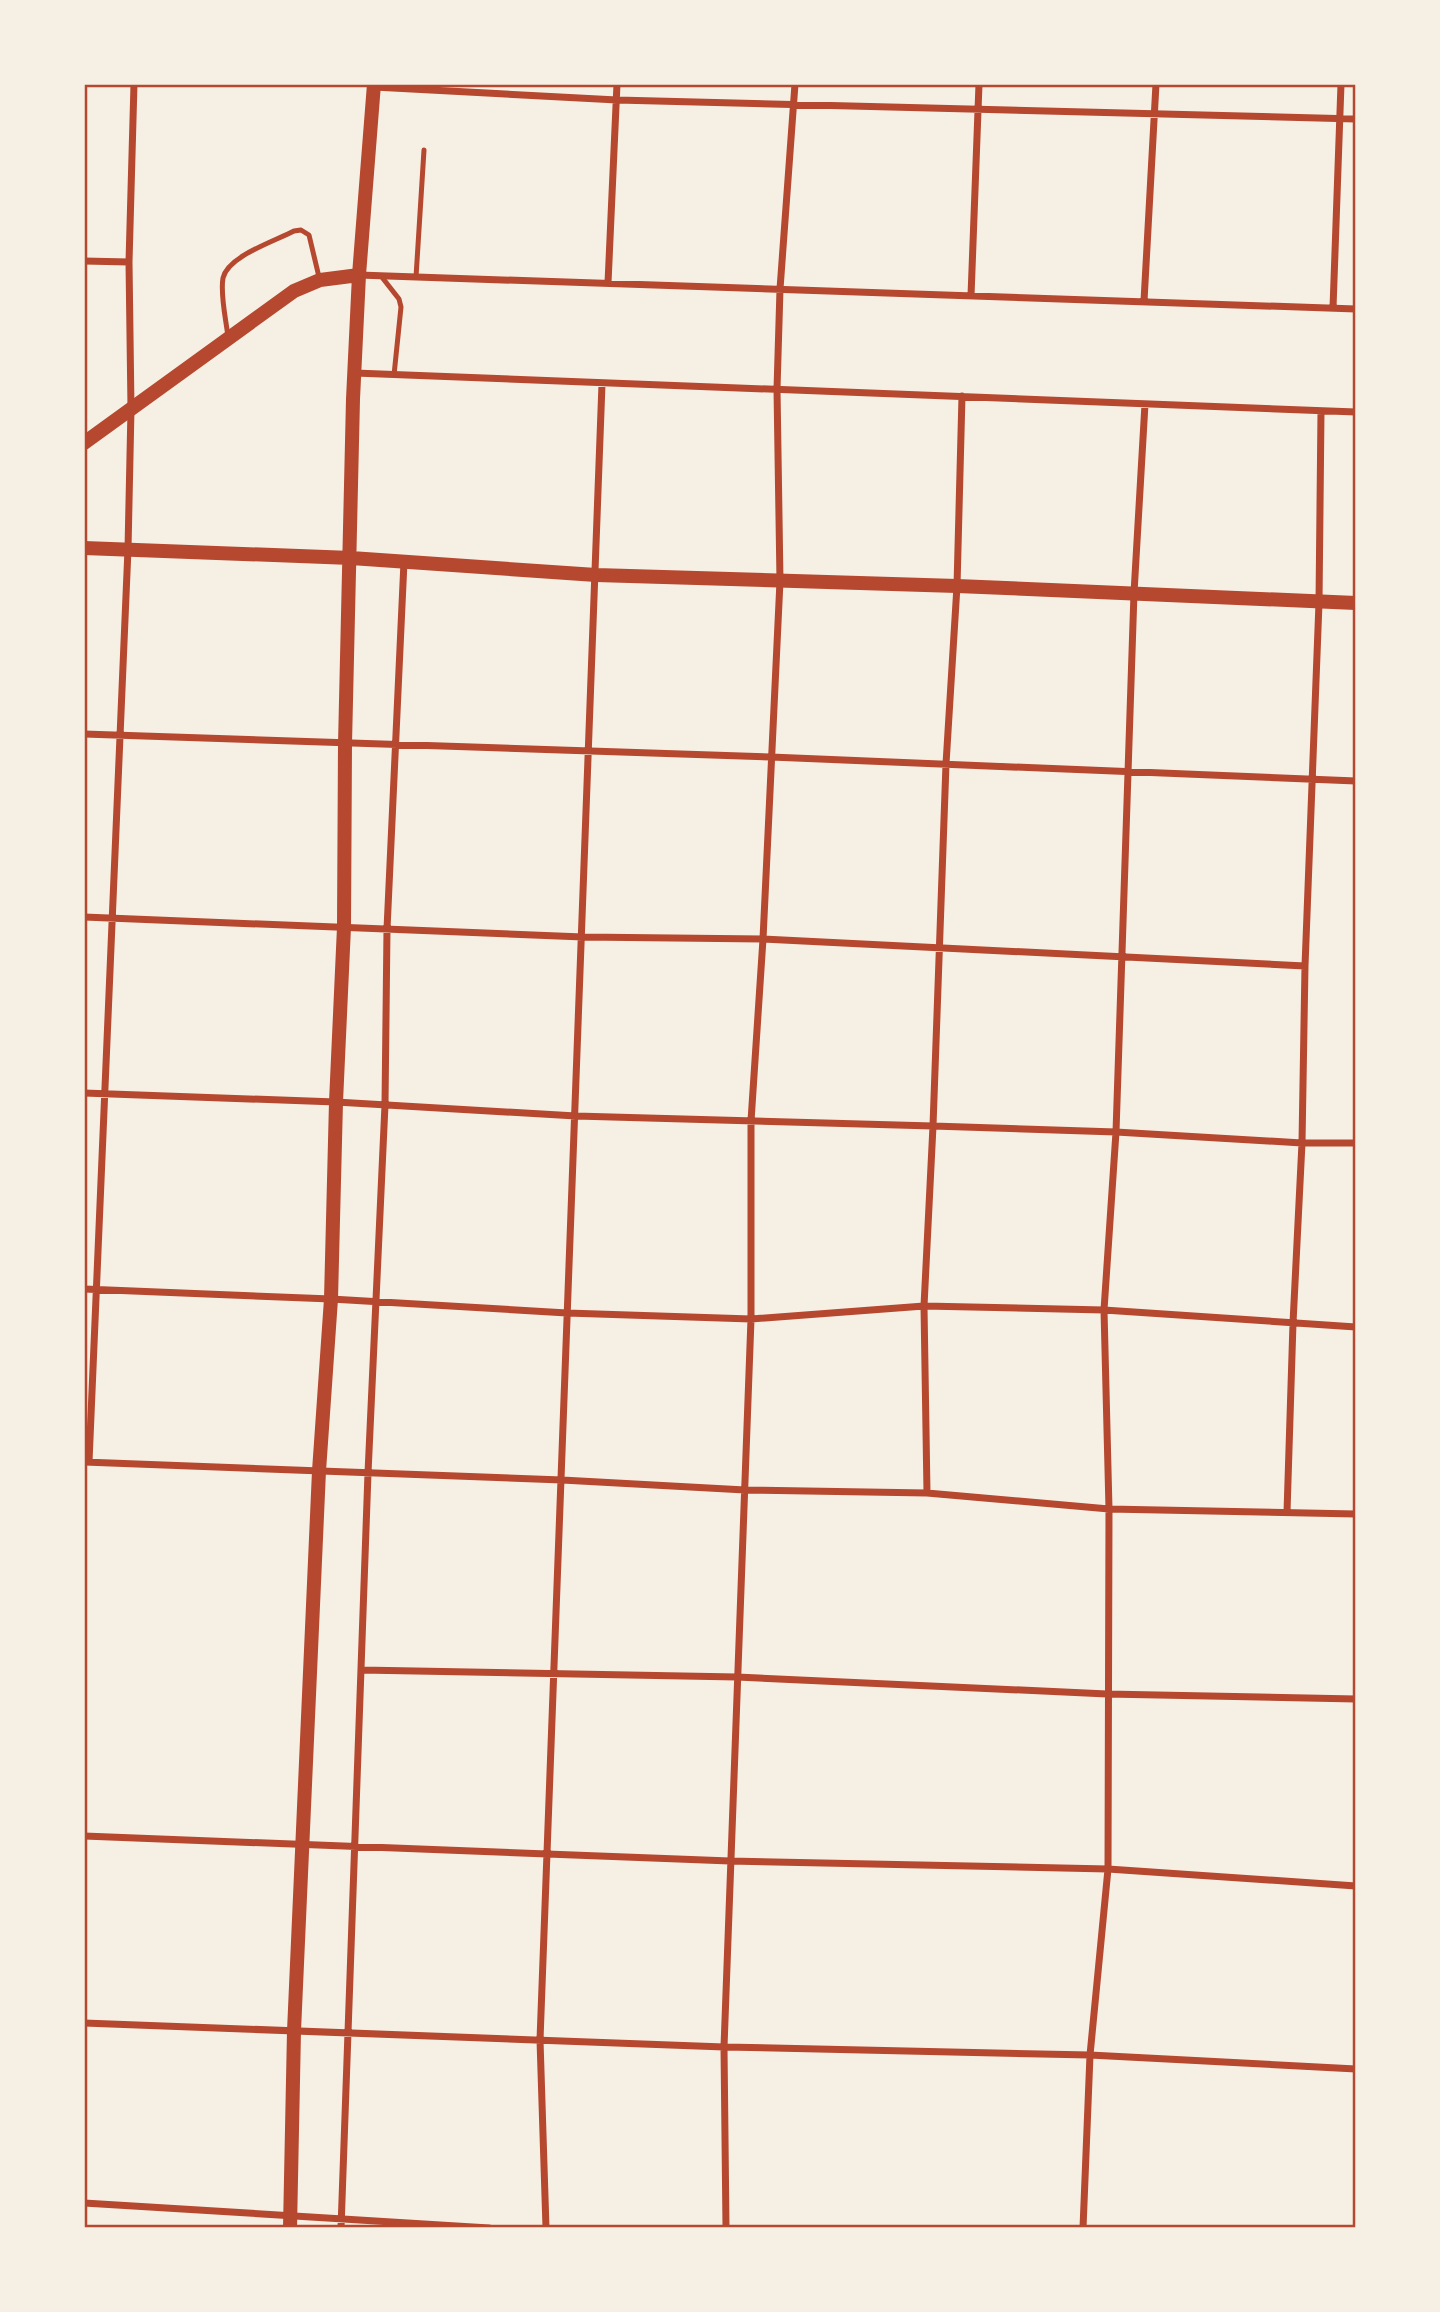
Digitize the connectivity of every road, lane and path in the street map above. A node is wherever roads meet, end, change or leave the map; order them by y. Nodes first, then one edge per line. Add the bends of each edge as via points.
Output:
1 (135, 84) edge
2 (617, 84) edge
3 (795, 84) edge
4 (979, 84) edge
5 (1156, 84) edge
6 (1341, 84) edge
7 (374, 85) edge
8 (617, 100) junction
9 (795, 103) junction
10 (979, 110) junction
11 (1155, 115) junction
12 (1340, 118) junction
13 (1356, 119) edge
14 (424, 150) dead end
15 (84, 261) edge
16 (129, 262) junction
17 (359, 275) junction
18 (381, 276) junction
19 (416, 277) junction
20 (320, 280) junction
21 (608, 284) junction
22 (780, 289) junction
23 (971, 296) junction
24 (1144, 302) junction
25 (1333, 308) junction
26 (1356, 309) edge
27 (228, 339) junction
28 (355, 373) junction
29 (394, 375) junction
30 (602, 384) junction
31 (777, 389) junction
32 (962, 396) junction
33 (1145, 404) junction
34 (131, 409) junction
35 (1321, 411) junction
36 (1356, 412) edge
37 (84, 443) edge
38 (84, 548) edge
39 (128, 549) junction
40 (351, 558) junction
41 (404, 562) junction
42 (596, 575) junction
43 (780, 581) junction
44 (957, 586) junction
45 (1134, 593) junction
46 (1319, 603) junction
47 (1356, 603) edge
48 (84, 734) edge
49 (121, 735) junction
50 (345, 744) junction
51 (395, 745) junction
52 (590, 752) junction
53 (771, 757) junction
54 (946, 764) junction
55 (1128, 772) junction
56 (1312, 779) junction
57 (1356, 781) edge
58 (84, 917) edge
59 (111, 918) junction
60 (344, 927) junction
61 (387, 929) junction
62 (583, 937) junction
63 (763, 939) junction
64 (939, 948) junction
65 (1123, 957) junction
66 (1305, 966) junction
67 (84, 1093) edge
68 (103, 1094) junction
69 (336, 1102) junction
70 (385, 1105) junction
71 (576, 1116) junction
72 (751, 1121) junction
73 (933, 1126) junction
74 (1116, 1132) junction
75 (1302, 1143) junction
76 (1356, 1143) edge
77 (84, 1289) edge
78 (95, 1290) junction
79 (331, 1299) junction
80 (377, 1302) junction
81 (924, 1306) junction
82 (1104, 1310) junction
83 (568, 1313) junction
84 (751, 1319) junction
85 (1293, 1323) junction
86 (1356, 1326) edge
87 (86, 1462) edge
88 (319, 1471) junction
89 (368, 1473) junction
90 (562, 1480) junction
91 (745, 1490) junction
92 (927, 1493) junction
93 (1109, 1509) junction
94 (1287, 1512) junction
95 (1356, 1514) edge
96 (361, 1670) junction
97 (552, 1672) junction
98 (737, 1677) junction
99 (1107, 1694) junction
100 (1356, 1699) edge
101 (84, 1836) edge
102 (303, 1844) junction
103 (355, 1846) junction
104 (547, 1854) junction
105 (730, 1861) junction
106 (1108, 1869) junction
107 (1356, 1886) edge
108 (84, 2023) edge
109 (295, 2031) junction
110 (349, 2033) junction
111 (540, 2040) junction
112 (724, 2047) junction
113 (1090, 2055) junction
114 (1356, 2069) edge
115 (84, 2203) edge
116 (342, 2218) junction
117 (290, 2222) edge
118 (341, 2228) edge
119 (489, 2228) edge
120 (545, 2228) edge
121 (726, 2228) edge
122 (1083, 2228) edge

1 - 16 street
2 - 8 street
3 - 9 street
4 - 10 street
5 - 11 street
6 - 12 street
7 - 8 street
7 - 17 main road
8 - 9 street
8 - 21 street
9 - 10 street
9 - 22 street
10 - 11 street
10 - 23 street
11 - 12 street
11 - 24 street
12 - 13 street
12 - 25 street
14 - 19 lane
15 - 16 street
16 - 34 street
17 - 18 street
17 - 20 main road
17 - 28 main road
18 - 19 street
18 - 29 lane via 401,307
19 - 21 street
20 - 27 main road via 294,291
20 - 27 lane via 309,234 301,230 237,259 226,268 222,281
21 - 22 street
22 - 23 street
22 - 31 street
23 - 24 street
24 - 25 street
25 - 26 street
27 - 34 main road
28 - 29 street
28 - 40 main road
29 - 30 street
30 - 31 street
30 - 42 street
31 - 32 street
31 - 43 street
32 - 33 street
32 - 44 street
33 - 35 street
33 - 45 street
34 - 37 main road
34 - 39 street
35 - 36 street
35 - 46 street
38 - 39 main road
39 - 40 main road
39 - 49 street
40 - 41 main road
40 - 50 main road
41 - 42 main road
41 - 51 street
42 - 43 main road
42 - 52 street
43 - 44 main road
43 - 53 street
44 - 45 main road
44 - 54 street
45 - 46 main road
45 - 55 street
46 - 47 main road
46 - 56 street
48 - 49 street
49 - 50 street
49 - 59 street
50 - 51 street
50 - 60 main road
51 - 52 street
51 - 61 street
52 - 53 street
52 - 62 street
53 - 54 street
53 - 63 street
54 - 55 street
54 - 64 street
55 - 56 street
55 - 65 street
56 - 57 street
56 - 66 street
58 - 59 street
59 - 60 street
59 - 68 street
60 - 61 street
60 - 69 main road
61 - 62 street
61 - 70 street
62 - 63 street
62 - 71 street
63 - 64 street
63 - 72 street
64 - 65 street
64 - 73 street
65 - 66 street
65 - 74 street
66 - 75 street
67 - 68 street
68 - 69 street
68 - 78 street
69 - 70 street
69 - 79 main road
70 - 71 street
70 - 80 street
71 - 72 street
71 - 83 street
72 - 73 street
72 - 84 street
73 - 74 street
73 - 81 street
74 - 75 street
74 - 82 street
75 - 76 street
75 - 85 street
77 - 78 street
78 - 79 street
78 - 87 street
79 - 80 street
79 - 88 main road
80 - 83 street
80 - 89 street
81 - 82 street
81 - 84 street
81 - 92 street
82 - 85 street
82 - 93 street
83 - 84 street
83 - 90 street
84 - 91 street
85 - 86 street
85 - 94 street
87 - 88 street
88 - 89 street
88 - 102 main road
89 - 90 street
89 - 96 street
90 - 91 street
90 - 97 street
91 - 92 street
91 - 98 street
92 - 93 street
93 - 94 street
93 - 99 street
94 - 95 street
96 - 97 street
96 - 103 street
97 - 98 street
97 - 104 street
98 - 99 street
98 - 105 street
99 - 100 street
99 - 106 street
101 - 102 street
102 - 103 street
102 - 109 main road
103 - 104 street
103 - 110 street
104 - 105 street
104 - 111 street
105 - 106 street
105 - 112 street
106 - 107 street
106 - 113 street
108 - 109 street
109 - 110 street
109 - 117 main road
110 - 111 street
110 - 116 street
111 - 112 street
111 - 120 street
112 - 113 street
112 - 121 street
113 - 114 street
113 - 122 street
115 - 117 street
116 - 117 street
116 - 118 street
116 - 119 street

